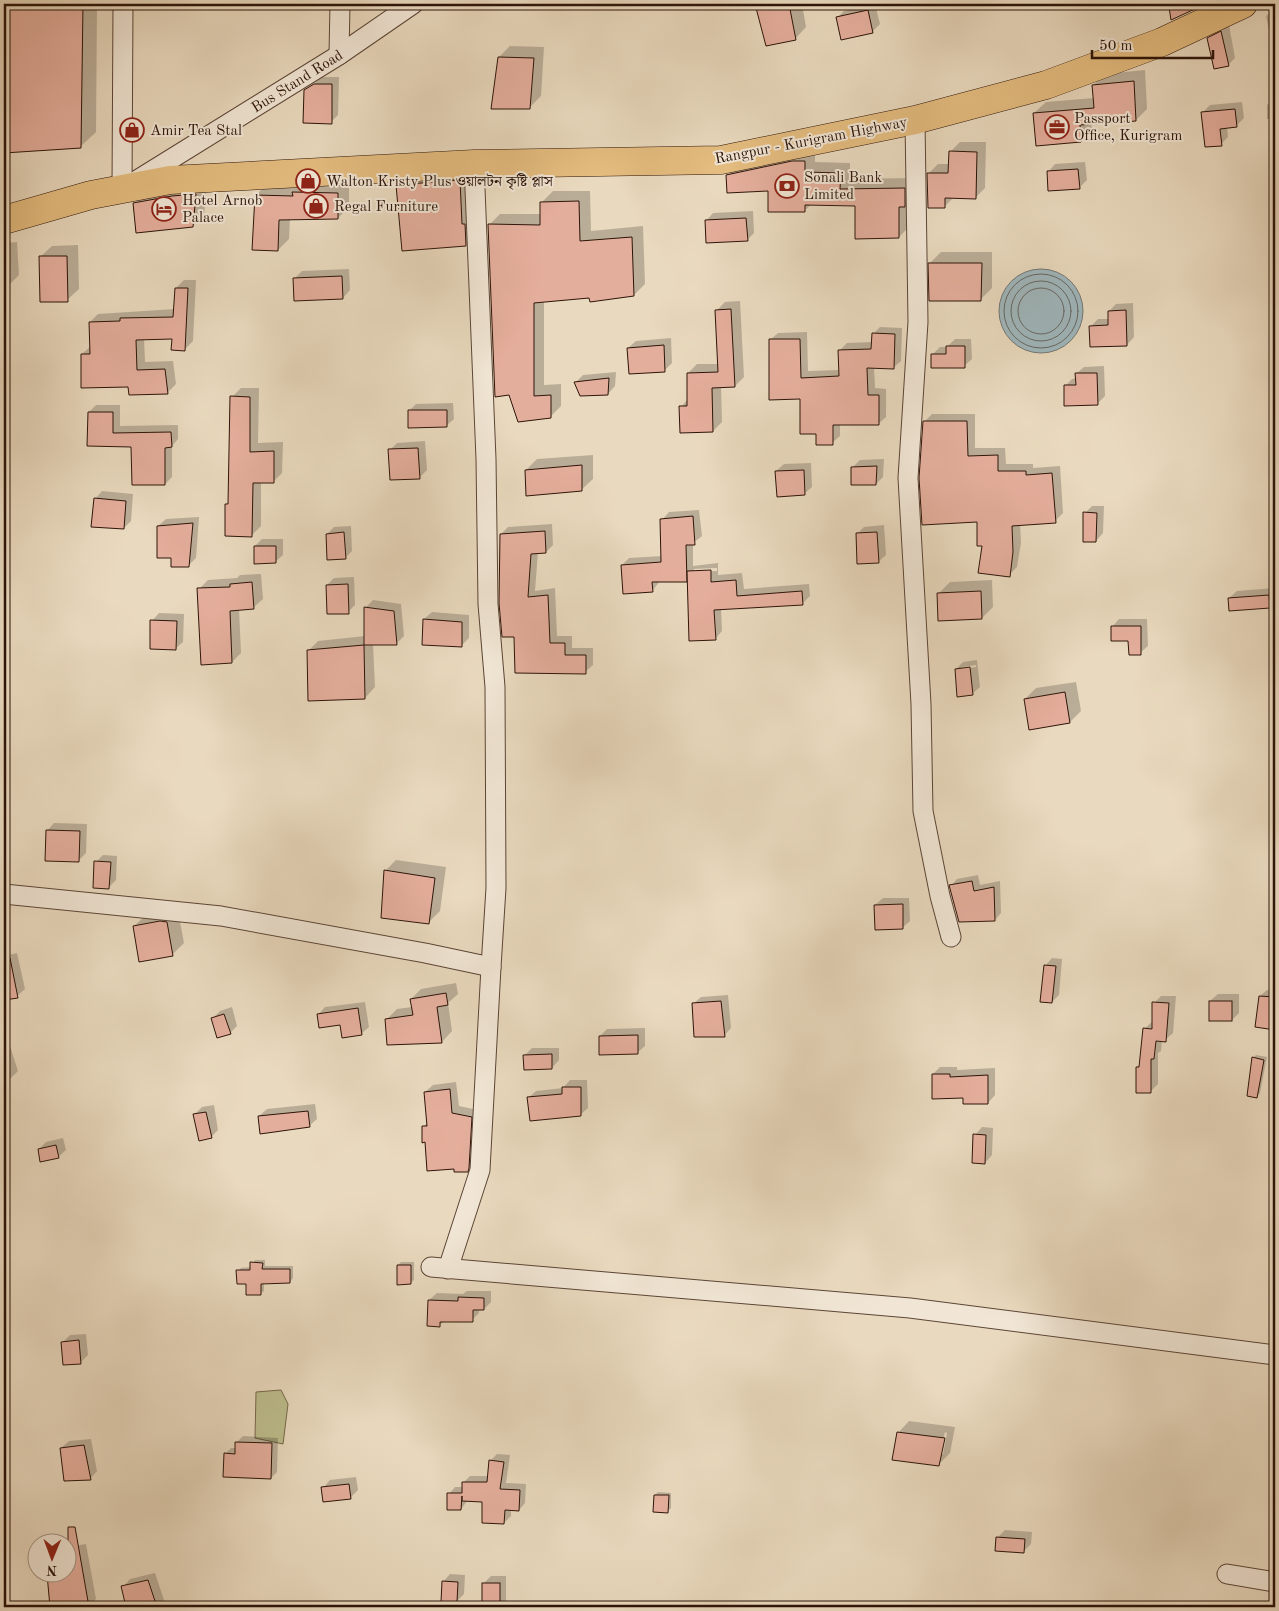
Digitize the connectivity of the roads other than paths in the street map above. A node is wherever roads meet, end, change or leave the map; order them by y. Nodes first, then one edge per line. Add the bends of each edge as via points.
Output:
1 (123, 4) edge
2 (340, 4) edge
3 (413, 4) edge
4 (1243, 4) edge
5 (339, 55) junction
6 (915, 120) junction
7 (474, 164) junction
8 (124, 187) junction
9 (4, 220) edge
10 (4, 894) edge
11 (951, 937) dead end
12 (491, 967) junction
13 (1275, 1355) edge
14 (1227, 1574) dead end
15 (1275, 1582) edge

1 - 8 street
2 - 5 street
3 - 5 street, Bus Stand Road
4 - 6 highway, Rangpur - Kurigram Highway via 1162,42 1046,85
5 - 8 street, Bus Stand Road
6 - 7 highway, Rangpur - Kurigram Highway via 721,160
6 - 11 street via 918,322 908,478 922,704 923,810
7 - 8 highway, Rangpur - Kurigram Highway via 170,180
7 - 12 street via 486,459 488,604 495,687 496,888
8 - 9 highway, Rangpur - Kurigram Highway
10 - 12 street via 221,916
12 - 13 street via 480,1170 439,1268 910,1308
14 - 15 street

